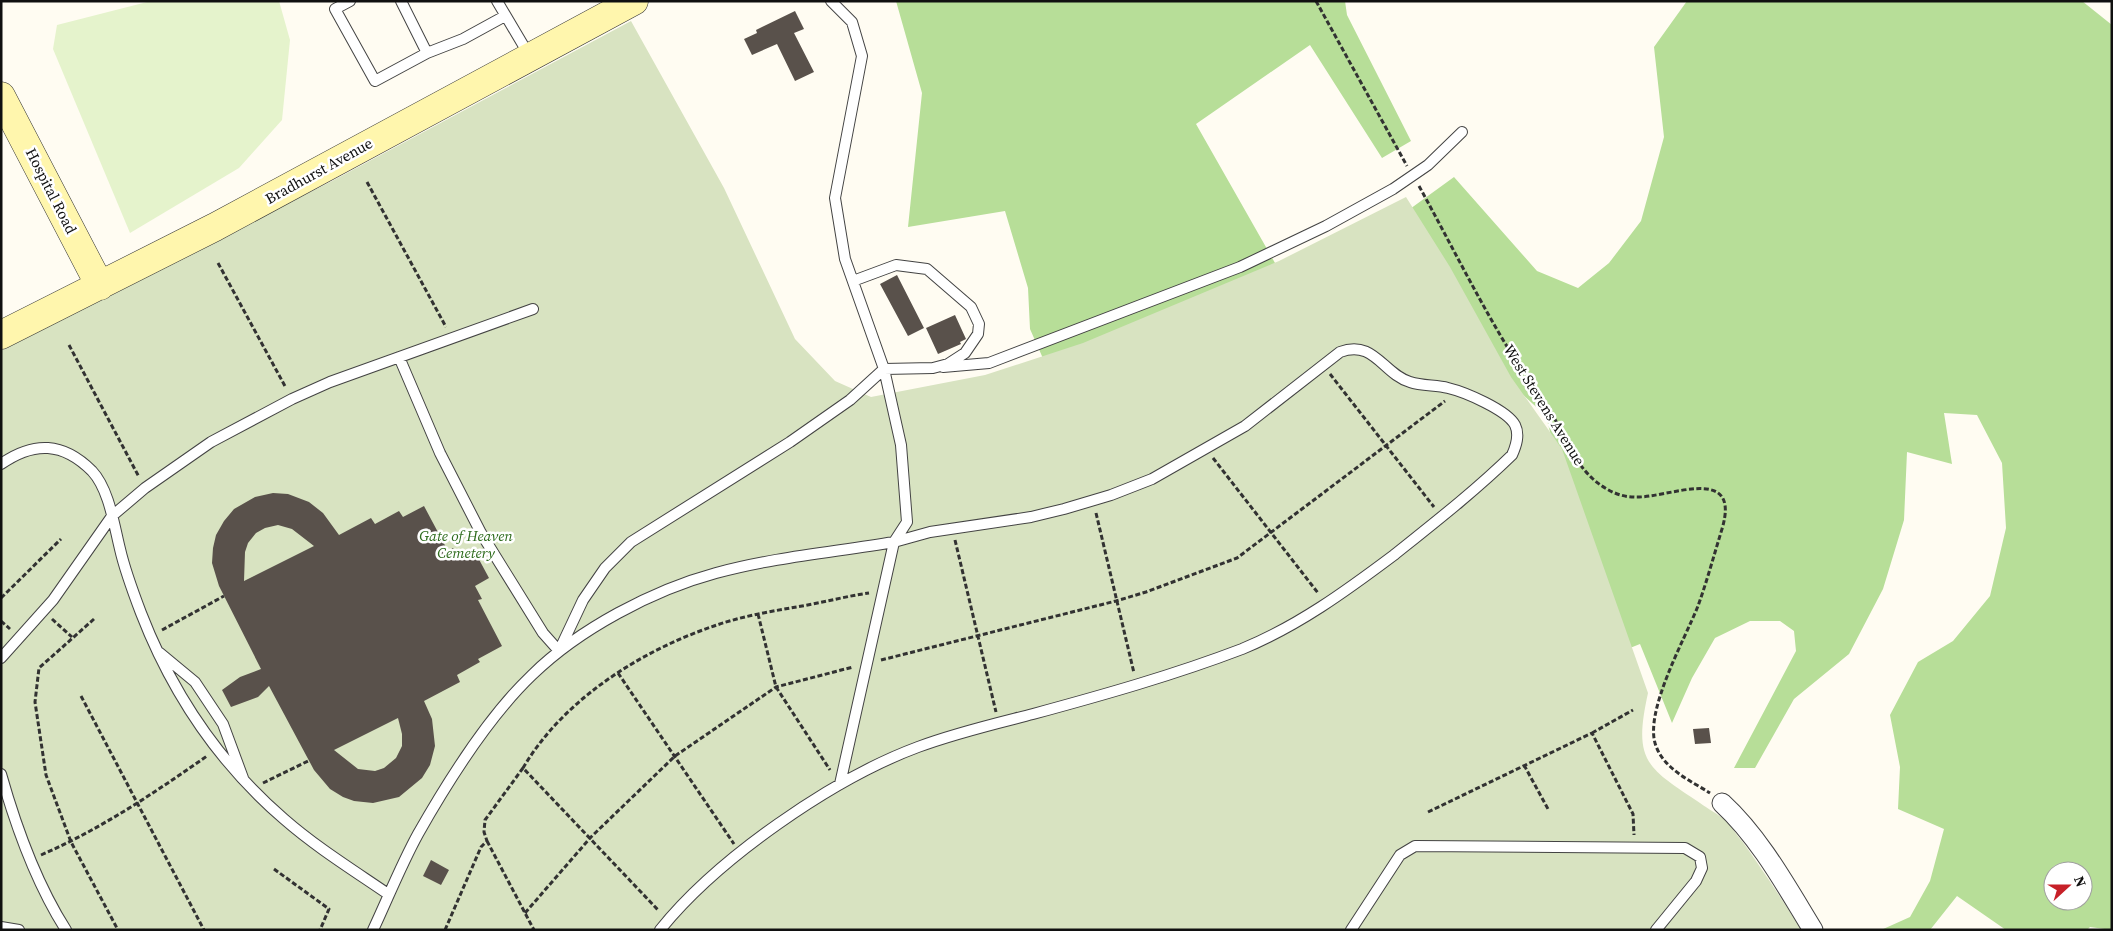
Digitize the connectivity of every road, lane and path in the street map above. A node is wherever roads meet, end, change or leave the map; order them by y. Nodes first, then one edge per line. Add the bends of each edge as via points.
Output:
1 (350, 1) edge
2 (401, 1) edge
3 (497, 1) edge
4 (634, 1) edge
5 (831, 1) edge
6 (1316, 1) edge
7 (505, 16) junction
8 (427, 53) junction
9 (529, 56) junction
10 (1, 96) edge
11 (1462, 132) dead end
12 (1414, 177) junction
13 (367, 182) dead end
14 (218, 263) dead end
15 (852, 281) junction
16 (100, 286) junction
17 (533, 309) dead end
18 (1, 335) edge
19 (452, 339) junction
20 (69, 345) dead end
21 (399, 357) junction
22 (1324, 365) junction
23 (933, 368) junction
24 (884, 369) junction
25 (1458, 391) junction
26 (292, 399) junction
27 (1387, 446) junction
28 (1207, 449) junction
29 (1, 464) edge
30 (145, 488) junction
31 (1093, 500) junction
32 (112, 516) junction
33 (1441, 516) junction
34 (952, 528) junction
35 (1270, 534) junction
36 (61, 539) dead end
37 (894, 542) junction
38 (884, 592) junction
39 (224, 596) dead end
40 (1, 598) edge
41 (1116, 601) junction
42 (1327, 604) junction
43 (43, 612) junction
44 (758, 614) junction
45 (94, 619) dead end
46 (978, 635) junction
47 (72, 637) junction
48 (150, 637) junction
49 (158, 651) junction
50 (559, 651) junction
51 (1, 658) edge
52 (867, 663) junction
53 (618, 673) junction
54 (1137, 684) junction
55 (776, 687) junction
56 (81, 696) dead end
57 (1633, 710) dead end
58 (999, 723) junction
59 (1592, 732) junction
60 (216, 750) junction
61 (675, 756) junction
62 (308, 761) dead end
63 (1524, 765) junction
64 (523, 768) junction
65 (1, 774) edge
66 (840, 784) junction
67 (248, 785) junction
68 (1722, 803) joint
69 (138, 804) junction
70 (1548, 809) dead end
71 (1428, 812) dead end
72 (591, 837) junction
73 (487, 841) junction
74 (71, 842) junction
75 (1635, 848) junction
76 (740, 854) junction
77 (31, 860) junction
78 (274, 869) dead end
79 (388, 894) junction
80 (525, 913) junction
81 (668, 920) junction
82 (1, 927) edge
83 (19, 930) edge
84 (66, 930) edge
85 (118, 930) edge
86 (204, 930) edge
87 (320, 930) edge
88 (372, 930) edge
89 (445, 930) edge
90 (534, 930) edge
91 (660, 930) edge
92 (1351, 930) edge
93 (1656, 930) edge
94 (1813, 930) edge

1 - 8 lane via 335,9 376,81
2 - 8 lane
3 - 7 lane
4 - 9 main road, Bradhurst Avenue
5 - 15 lane via 852,22 862,56 835,198
6 - 12 path, West Stevens Avenue
7 - 8 lane via 463,39
7 - 9 lane
9 - 16 main road, Bradhurst Avenue
10 - 16 main road, Hospital Road
11 - 12 lane
12 - 23 lane via 1326,226 1203,283 989,363
12 - 68 path, West Stevens Avenue via 1498,331 1549,410 1573,456 1594,480 1620,495 1634,498 1708,488 1716,491 1724,501 1722,529 1695,612 1664,686 1654,729 1658,752 1669,765
13 - 19 path
14 - 26 path
15 - 23 lane via 896,265 927,269 971,307 979,324 978,334 965,353 948,364
15 - 24 lane
16 - 18 main road, Bradhurst Avenue
17 - 19 lane
19 - 21 lane
20 - 30 path
21 - 26 lane
21 - 50 lane via 440,453 481,533 543,633
22 - 25 lane via 1340,352 1355,348 1372,355 1410,382
22 - 27 path
22 - 28 lane via 1245,426
23 - 24 lane
24 - 37 lane via 901,444 907,522
24 - 50 lane via 850,400 790,442 631,542 606,568 583,600
25 - 27 path
25 - 33 lane via 1492,406 1514,424 1516,444 1512,455
26 - 30 lane via 211,442
27 - 33 path
27 - 35 path
28 - 31 lane via 1152,479
28 - 35 path
29 - 32 lane via 28,449 47,447 66,451 94,473
30 - 32 lane
31 - 34 lane via 1031,517
31 - 41 path
32 - 43 lane
32 - 48 lane via 128,576
33 - 42 lane
34 - 37 lane
34 - 46 path
35 - 41 path via 1237,558
35 - 42 path
36 - 40 path
37 - 38 lane
37 - 50 lane via 787,558 714,574 638,603
38 - 44 path
38 - 52 lane
39 - 48 path
41 - 46 path
41 - 54 path
42 - 54 lane via 1291,626 1242,649
43 - 47 path
43 - 51 lane
44 - 53 path via 683,638
44 - 55 path
45 - 47 path
46 - 52 path
46 - 58 path
47 - 74 path via 39,668 35,702 46,774
48 - 49 lane
49 - 60 lane via 186,706
49 - 67 lane via 195,682 223,724
50 - 79 lane via 506,702 463,762 419,834
52 - 55 path
52 - 66 lane
53 - 61 path
53 - 64 path via 554,726
54 - 58 lane
55 - 61 path
55 - 66 path
56 - 69 path
57 - 59 path
58 - 66 lane via 916,747
59 - 63 path
59 - 75 path via 1633,814
60 - 67 lane
60 - 69 path
61 - 72 path
61 - 76 path
62 - 67 path
63 - 70 path
63 - 71 path
64 - 72 path
64 - 73 path via 484,820
65 - 77 lane
66 - 76 lane
67 - 79 lane via 312,842
68 - 94 street via 1746,828
69 - 74 path
69 - 86 path
72 - 80 path
72 - 81 path
73 - 80 path
73 - 89 path via 481,847
74 - 77 path
74 - 85 path
75 - 92 lane via 1415,846 1400,855
75 - 93 lane via 1685,848 1700,856 1702,868 1696,881
76 - 81 lane
77 - 84 lane
78 - 87 path via 329,909
79 - 88 lane
80 - 90 path
81 - 91 lane
82 - 83 lane

